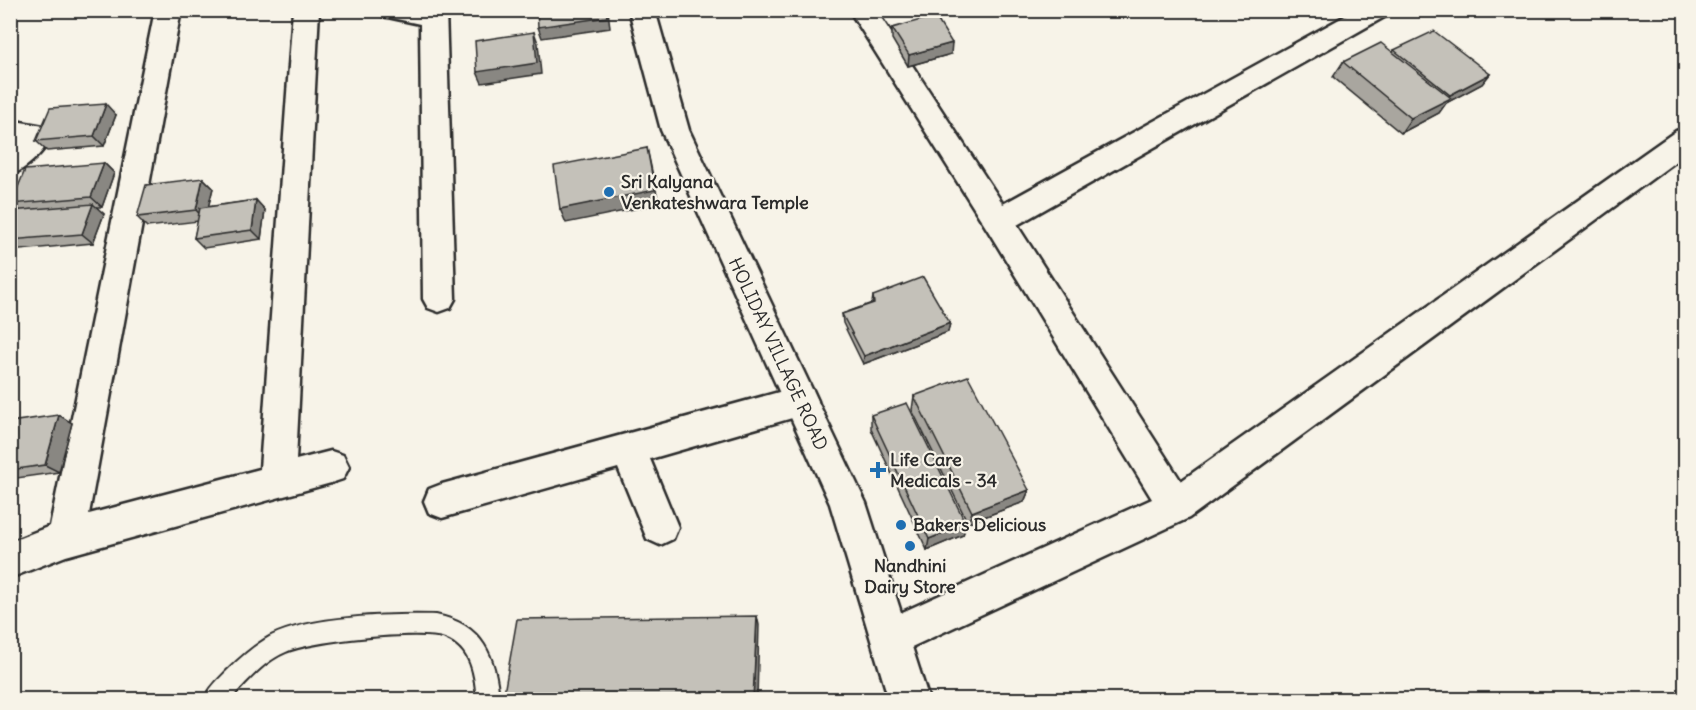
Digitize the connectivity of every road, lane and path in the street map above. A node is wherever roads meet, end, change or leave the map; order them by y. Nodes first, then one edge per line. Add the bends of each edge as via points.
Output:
1 (168, 10) edge
2 (306, 10) edge
3 (392, 10) edge
4 (642, 10) edge
5 (862, 10) edge
6 (1377, 10) edge
7 (433, 14) edge
8 (10, 130) edge
9 (1686, 139) edge
10 (10, 164) edge
11 (998, 221) junction
12 (439, 299) dead end
13 (801, 401) junction
14 (629, 451) junction
15 (331, 468) dead end
16 (277, 480) junction
17 (442, 501) dead end
18 (1176, 506) junction
19 (660, 528) dead end
20 (66, 538) junction
21 (10, 560) edge
22 (890, 639) junction
23 (215, 699) edge
24 (488, 699) edge
25 (909, 699) edge

1 - 20 street
2 - 16 street
3 - 7 street
4 - 13 street, HOLIDAY VILLAGE ROAD via 675,130
5 - 11 street
6 - 11 street
7 - 12 street
8 - 10 street via 39,135
9 - 18 street
11 - 18 street
13 - 14 street
13 - 22 street, HOLIDAY VILLAGE ROAD via 848,503
14 - 17 street
14 - 19 street
15 - 16 street
16 - 20 street
18 - 22 street
20 - 21 street
22 - 25 street, HOLIDAY VILLAGE ROAD
23 - 24 lane via 235,677 281,642 337,630 447,627 471,644 486,671

